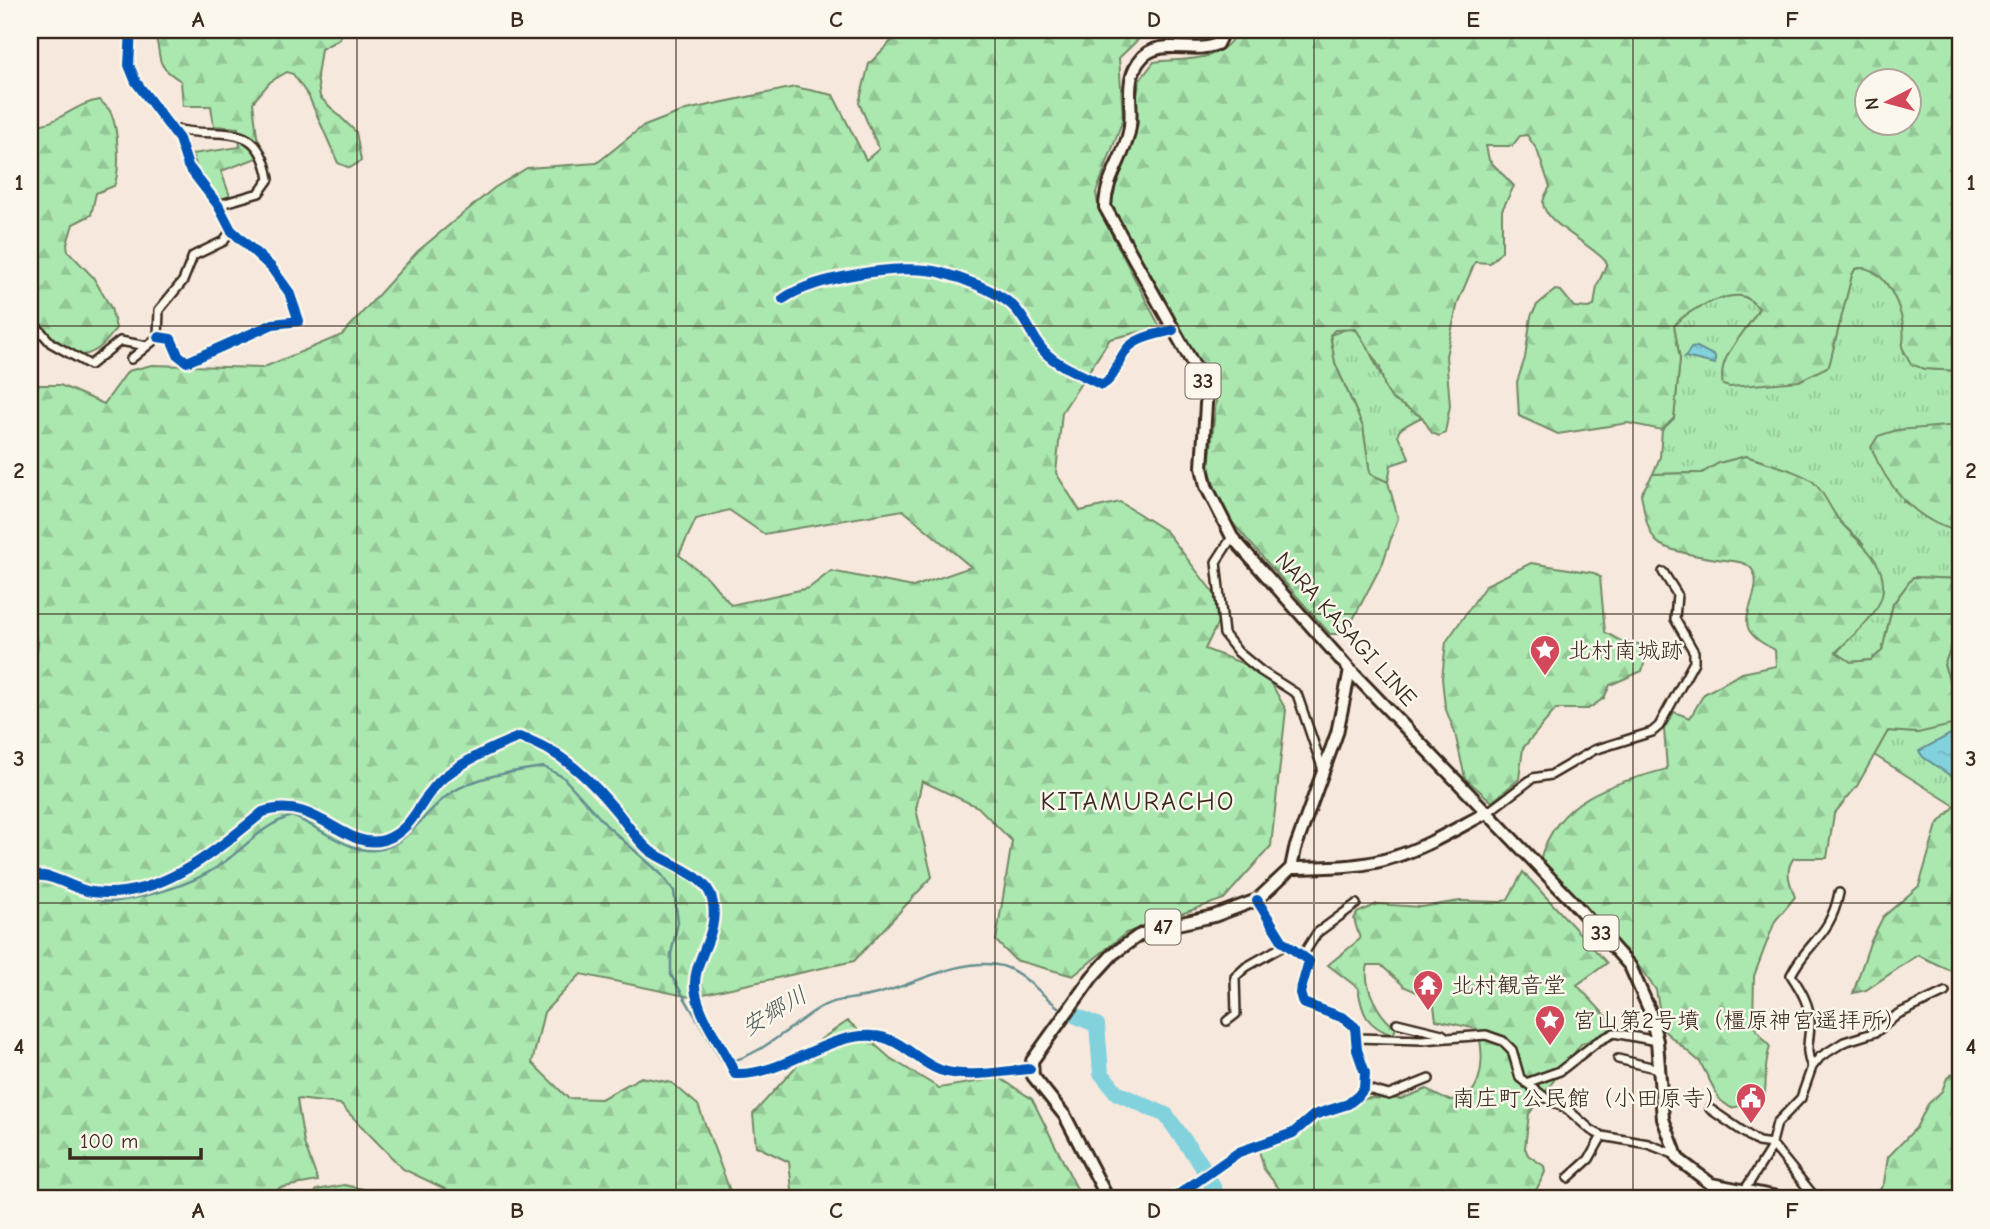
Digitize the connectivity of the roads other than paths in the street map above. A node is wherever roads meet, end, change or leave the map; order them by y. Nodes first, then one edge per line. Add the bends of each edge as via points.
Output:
1 (131, 30) edge
2 (1224, 30) edge
3 (173, 129) junction
4 (218, 205) junction
5 (231, 230) junction
6 (783, 299) dead end
7 (30, 319) edge
8 (1173, 330) junction
9 (158, 337) junction
10 (146, 346) junction
11 (131, 359) dead end
12 (1232, 537) junction
13 (1663, 572) dead end
14 (1350, 670) junction
15 (1323, 771) junction
16 (1488, 812) junction
17 (1291, 868) junction
18 (30, 877) edge
19 (1839, 893) dead end
20 (1256, 900) junction
21 (1356, 904) dead end
22 (1285, 944) junction
23 (1303, 955) junction
24 (1945, 992) dead end
25 (1227, 1021) dead end
26 (1397, 1023) dead end
27 (1357, 1038) junction
28 (1446, 1038) junction
29 (1657, 1041) junction
30 (1618, 1059) dead end
31 (1812, 1067) junction
32 (1030, 1069) junction
33 (1659, 1069) junction
34 (1429, 1079) dead end
35 (1526, 1083) junction
36 (1364, 1088) junction
37 (1710, 1109) dead end
38 (1602, 1136) junction
39 (1772, 1144) junction
40 (1676, 1155) junction
41 (1568, 1178) dead end
42 (1101, 1185) junction
43 (1742, 1195) edge
44 (1101, 1199) edge
45 (1108, 1199) edge
46 (1172, 1199) edge
47 (1787, 1199) edge
48 (1813, 1199) edge

1 - 3 street via 129,65 136,82
2 - 8 main road, NARA KASAGI LINE / 33 via 1217,44 1208,48 1166,47 1143,56 1130,90 1130,130 1106,187 1105,207 1114,228
3 - 4 street via 188,166
3 - 4 street via 244,135 258,146 269,179 259,193
4 - 5 street
5 - 9 street via 224,241 193,256 183,281 159,310
5 - 9 street via 289,292 299,321 274,324 187,362 171,339
6 - 8 street via 829,279 938,272 1012,304 1052,360 1102,385 1112,379 1133,343
7 - 10 street via 51,343 90,365 120,341
8 - 12 main road, NARA KASAGI LINE / 33 via 1207,389 1201,451 1204,477 1217,514
9 - 10 street
10 - 11 street
12 - 14 main road, NARA KASAGI LINE / 33
12 - 15 street via 1216,562 1224,634 1261,671 1297,694
13 - 16 street via 1677,594 1675,619 1694,652 1659,726 1594,750 1552,775 1533,778
14 - 15 main road via 1344,708
14 - 16 main road, NARA KASAGI LINE / 33
15 - 17 main road
16 - 17 main road via 1393,858
16 - 29 main road, NARA KASAGI LINE / 33 via 1630,966 1643,990
17 - 20 main road, 47
18 - 32 street via 47,876 89,892 112,893 143,886 187,870 263,812 278,807 298,808 369,843 386,840 402,831 443,778 519,737 566,761 613,806 648,849 710,891 711,934 695,984 698,1002 735,1074 750,1074 850,1038 874,1036 897,1043 940,1070
19 - 31 street via 1829,925 1799,958 1791,975 1804,996 1810,1021 1806,1047
20 - 22 street
20 - 32 main road, 47 via 1138,936 1113,954 1092,977
21 - 23 street via 1317,933
22 - 23 street
22 - 25 street via 1235,977 1236,1014
23 - 27 street via 1309,961 1301,1000 1344,1018 1355,1027
24 - 31 street via 1898,1014 1876,1032 1829,1049
26 - 28 street
27 - 28 street
27 - 36 street
28 - 35 street via 1486,1035 1503,1041 1512,1050 1520,1078
29 - 33 main road, NARA KASAGI LINE / 33
29 - 35 street via 1614,1033 1560,1071
30 - 33 street
31 - 39 street via 1801,1098 1777,1123
32 - 42 main road via 1065,1116
33 - 40 main road, NARA KASAGI LINE / 33 via 1662,1119
34 - 36 street via 1389,1095
35 - 38 street
36 - 46 street via 1348,1104 1314,1115 1293,1133 1239,1152
37 - 39 street via 1758,1142
38 - 40 street via 1648,1144
38 - 41 street via 1589,1159
39 - 43 street
39 - 48 street
40 - 43 main road, NARA KASAGI LINE / 33 via 1711,1184
42 - 44 street
42 - 45 main road
43 - 47 main road, NARA KASAGI LINE / 33

